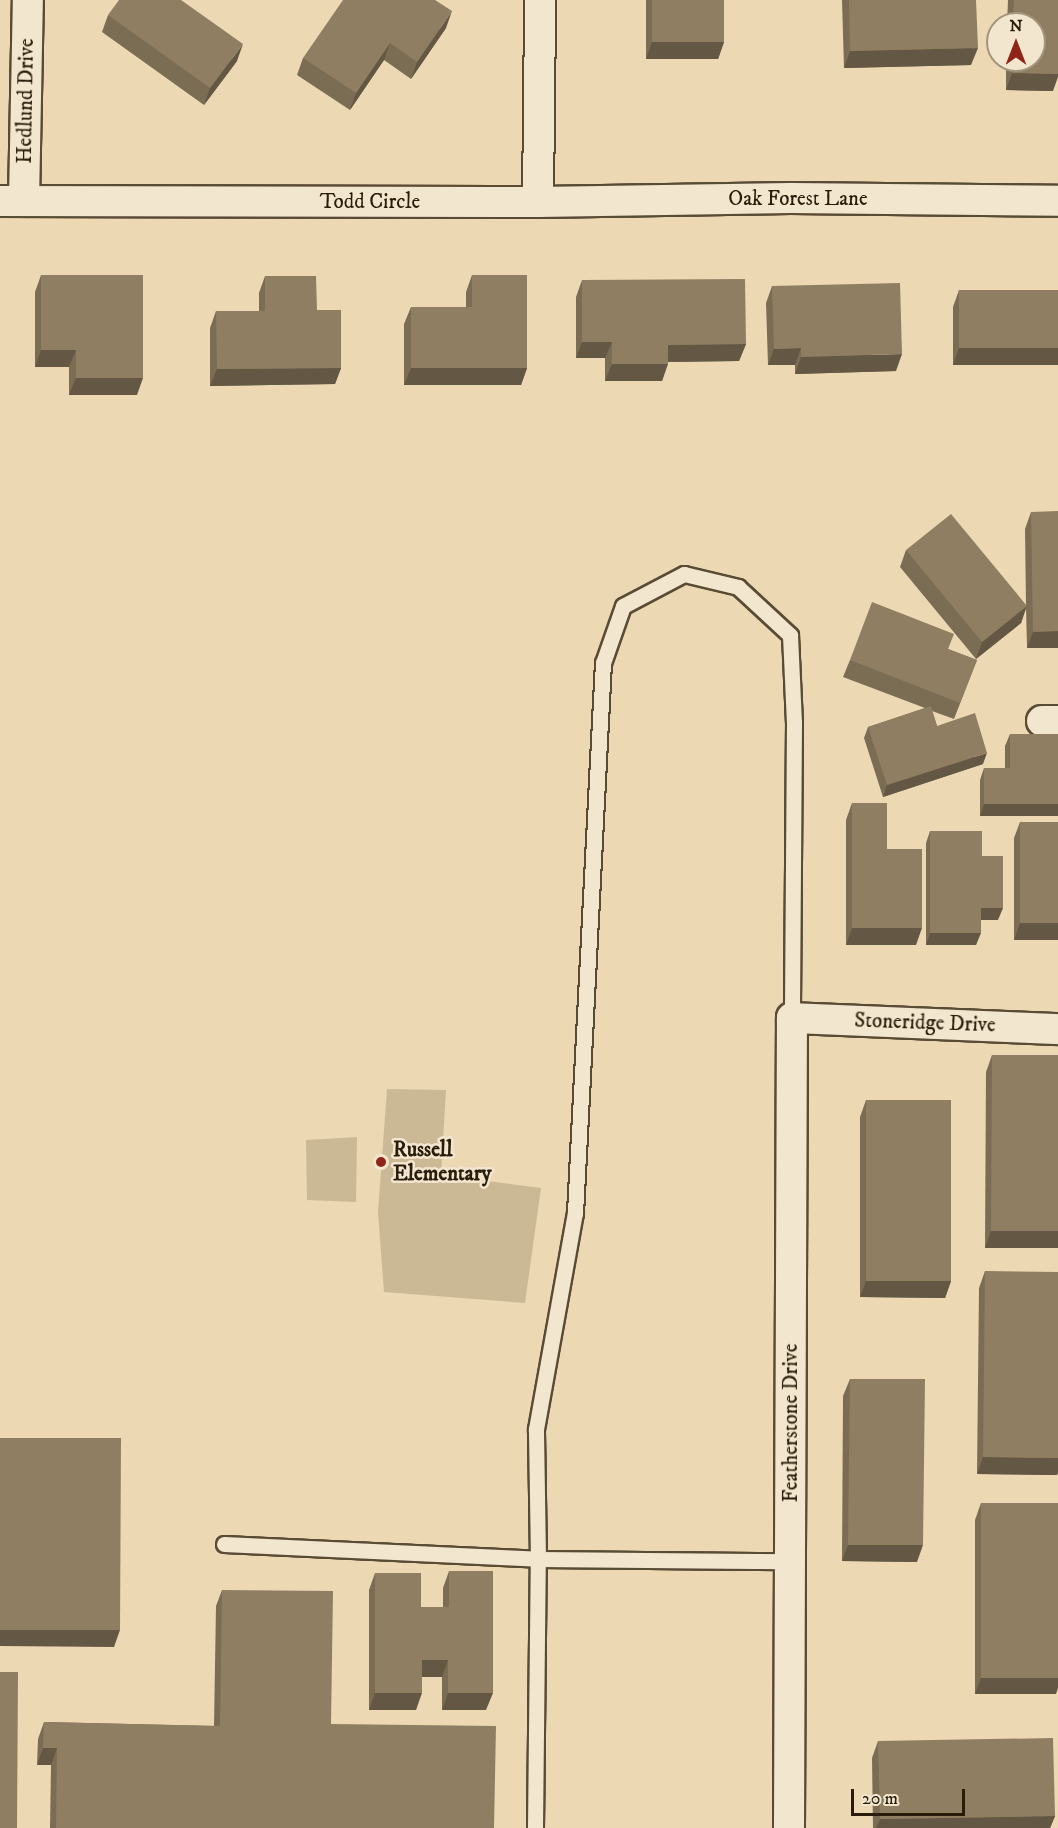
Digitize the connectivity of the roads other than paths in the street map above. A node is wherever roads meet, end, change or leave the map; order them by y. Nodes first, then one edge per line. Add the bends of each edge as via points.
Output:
1 (28, 0) edge
2 (540, 0) edge
3 (12, 201) edge
4 (1058, 201) edge
5 (538, 202) junction
6 (792, 1018) junction
7 (1058, 1029) edge
8 (224, 1544) dead end
9 (538, 1559) junction
10 (790, 1562) junction
11 (535, 1828) edge
12 (789, 1828) edge

1 - 3 street, Hedlund Drive
2 - 5 street
3 - 5 street, Todd Circle
4 - 5 street, Oak Forest Lane via 791,198
6 - 7 street, Stoneridge Drive
6 - 9 lane via 794,722 790,635 738,587 684,574 623,606 603,663 575,1213 536,1429
6 - 10 street, Featherstone Drive
8 - 9 lane
9 - 10 lane
9 - 11 lane
10 - 12 street, Featherstone Drive

